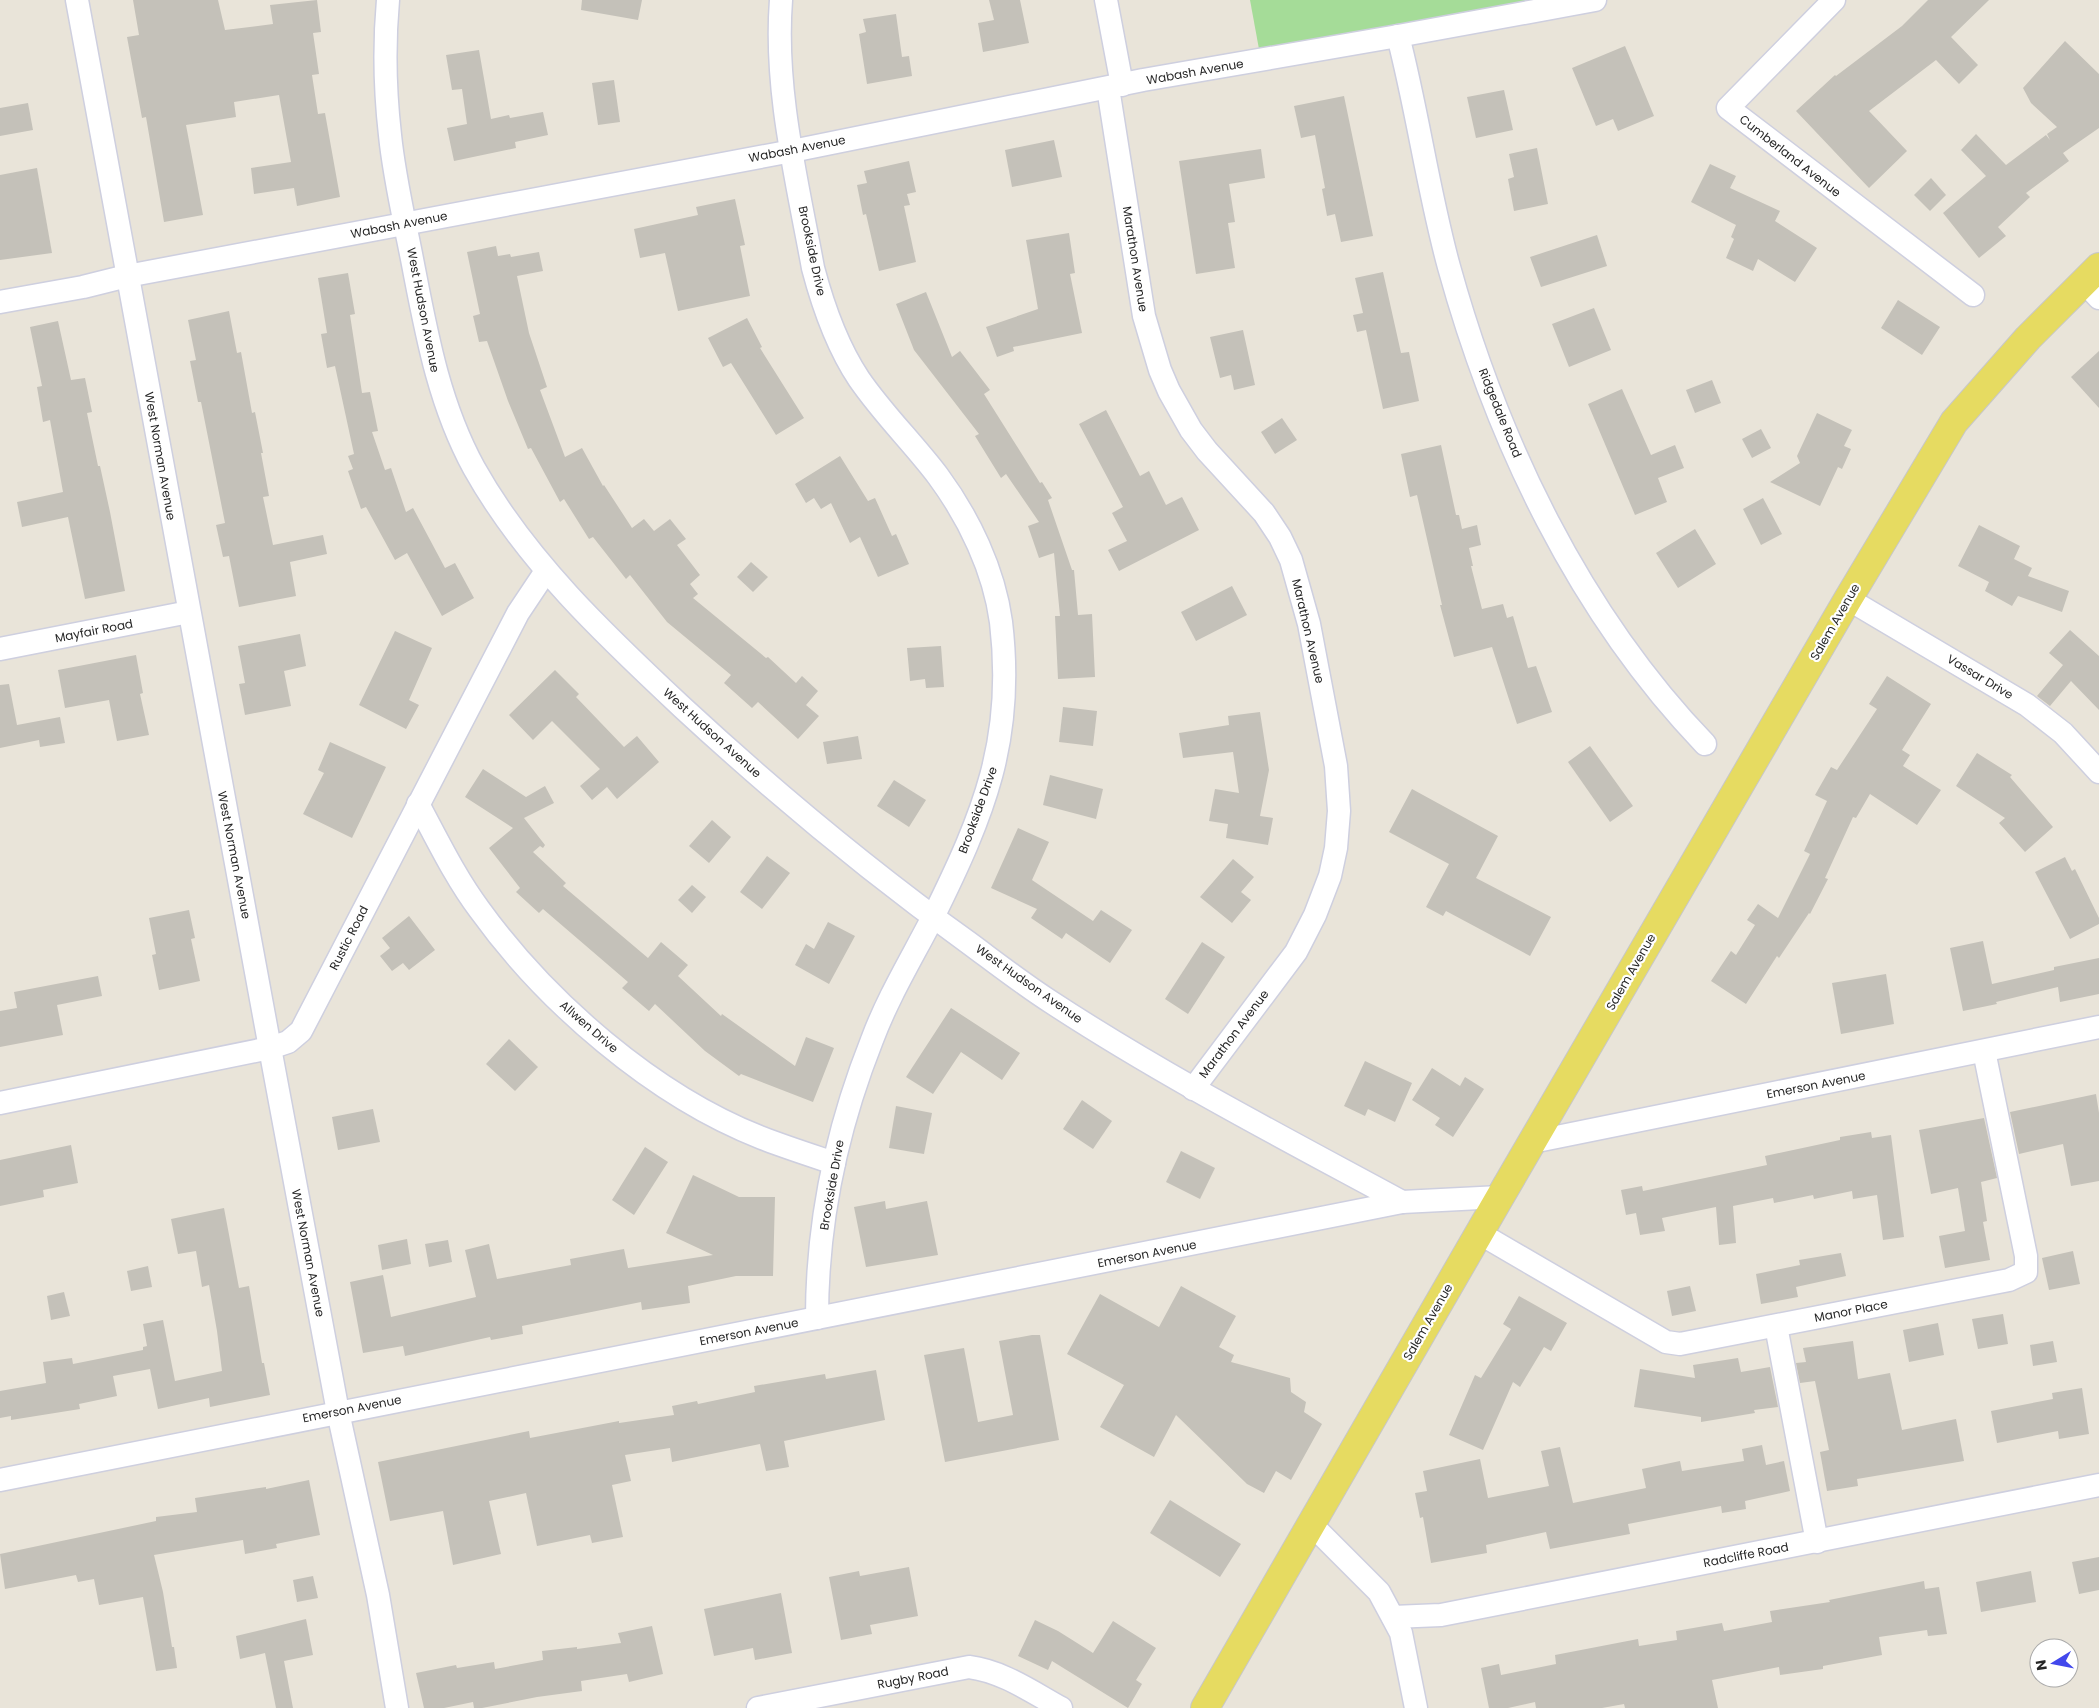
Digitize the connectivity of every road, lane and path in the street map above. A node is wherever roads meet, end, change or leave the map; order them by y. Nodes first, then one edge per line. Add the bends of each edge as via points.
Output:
1 (77, 0) edge
2 (388, 0) edge
3 (781, 0) edge
4 (1106, 0) edge
5 (1595, 0) edge
6 (1834, 0) edge
7 (1398, 36) junction
8 (1115, 86) junction
9 (792, 151) junction
10 (406, 224) junction
11 (126, 276) junction
12 (2094, 282) edge
13 (1973, 295) dead end
14 (0, 302) edge
15 (546, 571) junction
16 (1848, 599) junction
17 (188, 612) junction
18 (0, 649) edge
19 (1705, 744) dead end
20 (2099, 772) edge
21 (418, 804) junction
22 (933, 917) junction
23 (2099, 1027) edge
24 (270, 1048) junction
25 (1984, 1051) junction
26 (1193, 1089) junction
27 (0, 1103) edge
28 (1532, 1142) junction
29 (834, 1163) junction
30 (1500, 1197) junction
31 (1402, 1202) junction
32 (1479, 1233) junction
33 (817, 1318) junction
34 (1776, 1326) junction
35 (338, 1412) junction
36 (0, 1480) edge
37 (2099, 1486) edge
38 (1312, 1524) junction
39 (1817, 1542) junction
40 (1392, 1616) junction
41 (397, 1708) edge
42 (758, 1708) edge
43 (1061, 1708) edge
44 (1205, 1708) edge
45 (1416, 1708) edge

1 - 11 street, West Norman Avenue
2 - 10 street, West Hudson Avenue via 390,135
3 - 9 street, Brookside Drive via 778,49
4 - 8 street, Marathon Avenue
5 - 7 street, Wabash Avenue
6 - 13 street, Cumberland Avenue via 1728,108
7 - 8 street, Wabash Avenue
7 - 19 street, Ridgedale Road via 1449,265 1476,353 1510,440 1550,524 1596,605 1636,663
8 - 9 street, Wabash Avenue
8 - 26 street, Marathon Avenue via 1144,316 1160,370 1191,430 1207,452 1264,513 1291,560 1309,624 1336,766 1339,810 1336,848 1316,915 1296,952
9 - 10 street, Wabash Avenue
9 - 22 street, Brookside Drive via 813,268 831,323 858,376 958,505 983,557 1000,620 1005,704 994,768 971,838
10 - 11 street, Wabash Avenue
10 - 15 street, West Hudson Avenue via 428,346 448,414 473,466 502,513
11 - 14 street, Wabash Avenue
11 - 17 street, West Norman Avenue
12 - 16 main road, Salem Avenue via 2028,338 1954,422
15 - 21 street, Rustic Road via 518,613
15 - 22 street, West Hudson Avenue via 721,743 826,835
16 - 20 street, Vassar Drive via 2027,705 2063,734
16 - 28 main road, Salem Avenue
17 - 18 street, Mayfair Road
17 - 24 street, West Norman Avenue
21 - 24 street, Rustic Road via 301,1030 288,1042
21 - 29 street, Allwen Drive via 478,909 559,1002 613,1049 660,1083 709,1112 761,1138
22 - 26 street, West Hudson Avenue via 1050,1001
22 - 29 street, Brookside Drive via 888,1001 872,1039 848,1108
23 - 25 street, Emerson Avenue
24 - 27 street, Rustic Road
24 - 35 street, West Norman Avenue
25 - 28 street, Emerson Avenue
25 - 34 street, Manor Place via 2026,1256 2026,1272 2009,1280
26 - 31 street, West Hudson Avenue
28 - 30 main road, Salem Avenue
29 - 33 street, Brookside Drive via 820,1249
30 - 31 street, Emerson Avenue
30 - 32 main road, Salem Avenue
31 - 33 street, Emerson Avenue
32 - 34 street, Manor Place via 1666,1342 1680,1344
32 - 38 main road, Salem Avenue
33 - 35 street, Emerson Avenue
34 - 39 street
35 - 36 street, Emerson Avenue
35 - 41 street, West Norman Avenue via 378,1595
37 - 39 street, Radcliffe Road
38 - 40 street via 1380,1592
38 - 44 main road, Salem Avenue
39 - 40 street, Radcliffe Road via 1441,1615
40 - 45 street via 1401,1633
42 - 43 street, Rugby Road via 969,1667 999,1675

